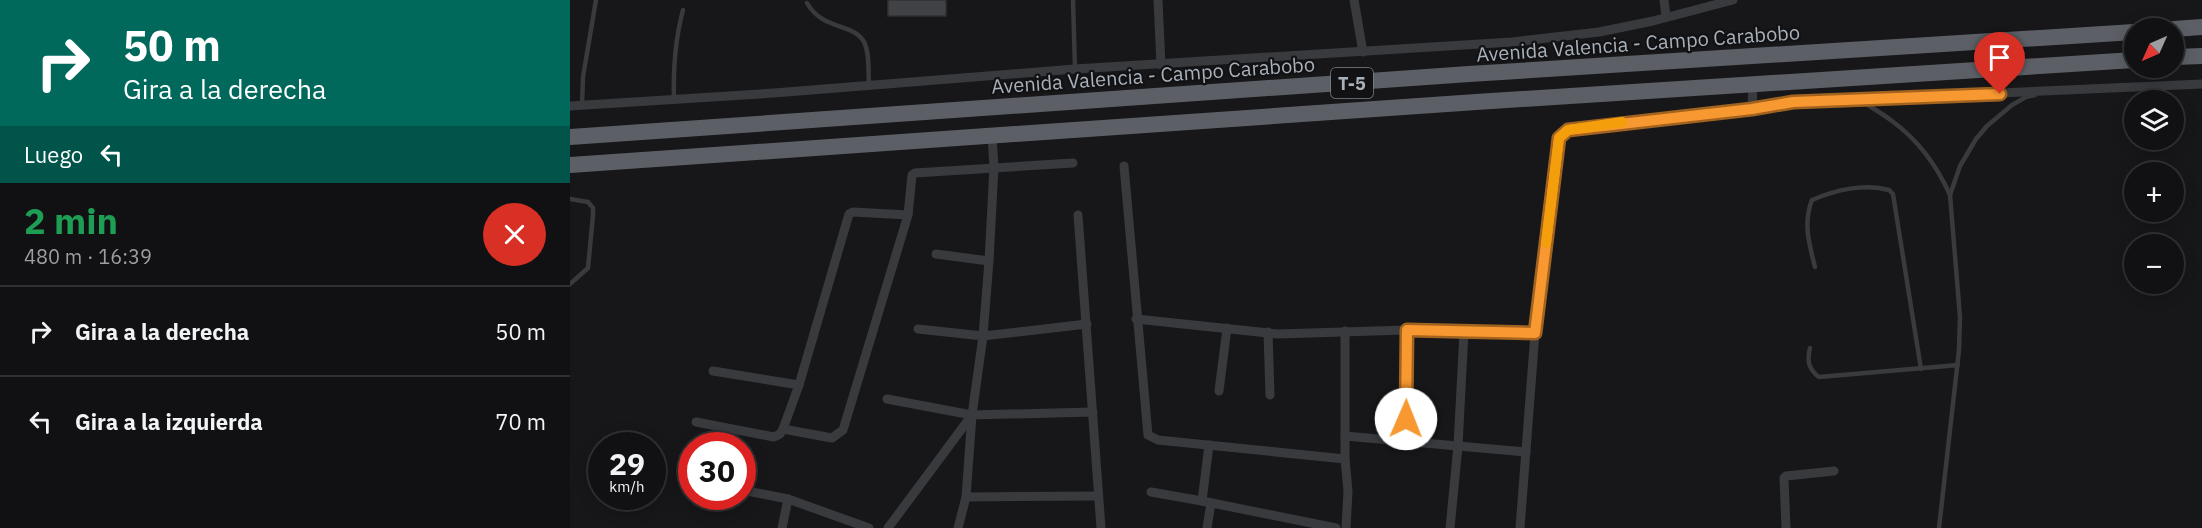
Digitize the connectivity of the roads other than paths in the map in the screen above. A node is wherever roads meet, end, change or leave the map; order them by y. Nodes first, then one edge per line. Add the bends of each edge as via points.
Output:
1 (596, 0) edge
2 (1073, 0) edge
3 (1158, 0) edge
4 (1354, 0) edge
5 (1664, 0) edge
6 (1733, 0) edge
7 (807, 3) dead end
8 (683, 10) dead end
9 (1666, 17) junction
10 (2202, 27) edge
11 (2184, 28) edge
12 (2124, 33) edge
13 (1363, 52) junction
14 (2202, 56) edge
15 (2184, 57) edge
16 (2124, 61) edge
17 (1161, 65) junction
18 (1075, 69) junction
19 (2202, 84) edge
20 (869, 85) junction
21 (1754, 85) junction
22 (2047, 92) junction
23 (674, 100) junction
24 (1861, 100) junction
25 (570, 105) edge
26 (582, 105) junction
27 (1752, 109) junction
28 (992, 136) junction
29 (570, 137) edge
30 (1073, 163) dead end
31 (570, 165) edge
32 (994, 166) junction
33 (1124, 166) dead end
34 (1950, 195) junction
35 (570, 199) edge
36 (908, 215) junction
37 (1078, 215) dead end
38 (936, 254) dead end
39 (989, 261) junction
40 (1815, 267) dead end
41 (570, 284) edge
42 (1136, 320) junction
43 (1087, 324) junction
44 (1227, 328) junction
45 (918, 329) dead end
46 (1407, 330) junction
47 (1345, 331) junction
48 (1464, 331) junction
49 (1268, 332) junction
50 (1535, 333) junction
51 (983, 336) junction
52 (1810, 348) dead end
53 (1958, 365) junction
54 (1921, 369) junction
55 (713, 372) dead end
56 (799, 385) junction
57 (1219, 391) dead end
58 (1270, 395) dead end
59 (887, 399) dead end
60 (1093, 412) junction
61 (972, 415) junction
62 (696, 422) dead end
63 (783, 429) junction
64 (1345, 436) junction
65 (1405, 441) junction
66 (1209, 445) junction
67 (1458, 446) junction
68 (1526, 452) junction
69 (1345, 459) junction
70 (1834, 471) dead end
71 (1151, 492) dead end
72 (756, 493) edge
73 (1098, 496) junction
74 (966, 497) junction
75 (788, 499) junction
76 (1207, 502) junction
77 (782, 528) edge
78 (869, 528) edge
79 (888, 528) edge
80 (958, 528) edge
81 (1101, 528) edge
82 (1207, 528) edge
83 (1336, 528) edge
84 (1346, 528) edge
85 (1450, 528) edge
86 (1520, 528) edge
87 (1786, 528) edge
88 (1939, 528) edge

1 - 26 lane
2 - 18 lane
3 - 17 street
4 - 13 street
5 - 9 street
6 - 9 street, Avenida Valencia - Campo Carabobo
7 - 20 lane via 813,14 858,34 865,43
8 - 23 lane via 676,36
9 - 13 street, Avenida Valencia - Campo Carabobo via 1599,32
10 - 11 highway
12 - 29 highway, Avenida Valencia - Campo Carabobo / T-5
13 - 17 street, Avenida Valencia - Campo Carabobo
14 - 15 highway
16 - 21 highway, T-5
17 - 18 street, Avenida Valencia - Campo Carabobo
18 - 20 street, Avenida Valencia - Campo Carabobo
19 - 22 street
20 - 23 street, Avenida Valencia - Campo Carabobo
21 - 27 street
21 - 28 highway, T-5
22 - 24 street
22 - 34 lane via 2026,97 1987,126 1964,159
23 - 26 street, Avenida Valencia - Campo Carabobo
24 - 27 street via 1793,102
24 - 34 lane via 1917,143
25 - 26 street, Avenida Valencia - Campo Carabobo
27 - 50 street via 1580,127 1559,138
28 - 31 highway, T-5
28 - 32 street
30 - 32 street
32 - 36 street via 915,173 910,178
32 - 39 street
33 - 42 street
34 - 53 lane via 1960,317
35 - 41 lane via 588,202 594,215 588,268
36 - 56 street via 849,214
36 - 63 street via 843,430 832,438
37 - 43 street
38 - 39 street
39 - 51 street
40 - 54 lane via 1807,237 1812,200 1832,192 1862,188 1889,190 1893,194
42 - 44 street
42 - 66 street via 1148,435 1158,440
43 - 51 street
43 - 60 street
44 - 49 street
44 - 57 street
45 - 51 street
46 - 47 street
46 - 48 street
46 - 65 street
47 - 49 street
47 - 64 street
48 - 50 street
48 - 67 street
49 - 58 street
50 - 68 street
51 - 61 street
52 - 54 lane via 1807,359 1812,372 1819,376
53 - 54 lane
53 - 88 lane
55 - 56 street
56 - 63 street
59 - 61 street
60 - 61 street
60 - 73 street
61 - 74 street
61 - 79 street
62 - 63 street via 774,437
64 - 65 street
64 - 69 street
65 - 67 street
66 - 69 street
66 - 76 street
67 - 68 street
67 - 85 street
68 - 86 street
69 - 84 street
70 - 87 street via 1784,478
71 - 76 street
72 - 75 street
73 - 74 street
73 - 81 street
74 - 80 street
75 - 77 street
75 - 78 street
76 - 82 street
76 - 83 street

